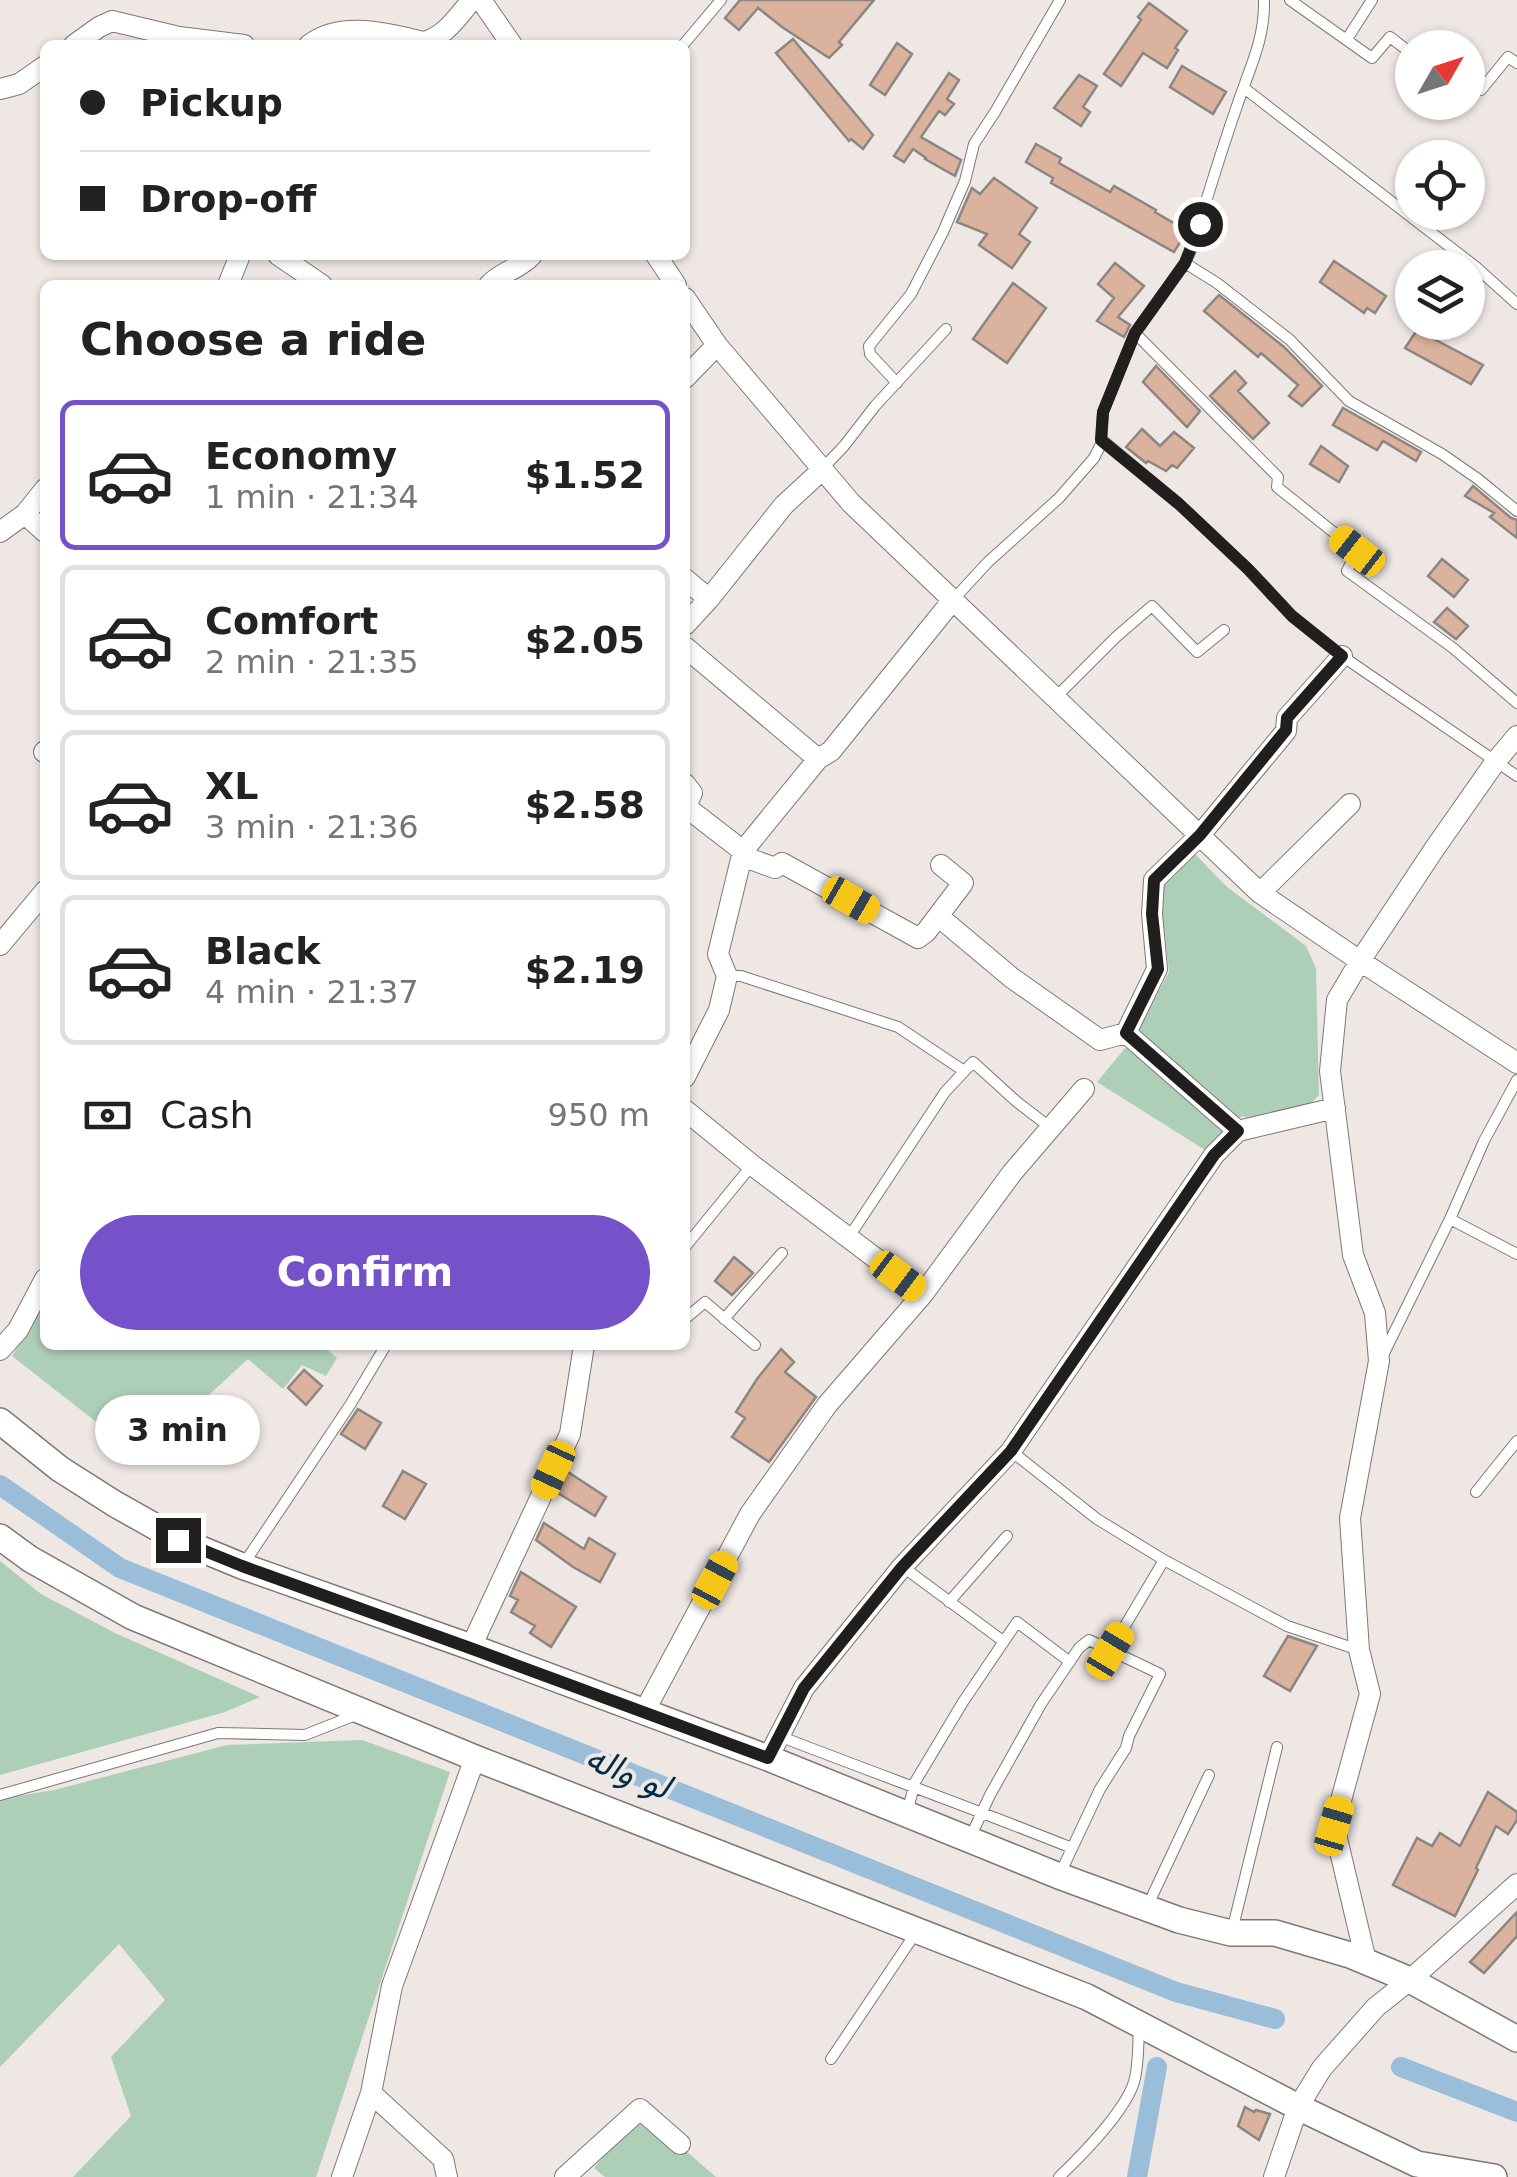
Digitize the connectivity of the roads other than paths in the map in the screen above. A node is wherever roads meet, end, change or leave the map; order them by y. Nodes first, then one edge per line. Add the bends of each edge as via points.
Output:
1 (472, 0) edge
2 (481, 0) edge
3 (720, 0) edge
4 (1060, 0) edge
5 (1264, 0) edge
6 (1290, 0) edge
7 (1372, 0) edge
8 (1347, 39) junction
9 (81, 40) edge
10 (198, 40) edge
11 (315, 40) edge
12 (414, 40) edge
13 (431, 40) edge
14 (509, 40) edge
15 (688, 40) edge
16 (1395, 41) edge
17 (1517, 63) edge
18 (40, 70) edge
19 (1485, 85) edge
20 (1244, 88) junction
21 (0, 89) edge
22 (285, 260) edge
23 (526, 260) edge
24 (1185, 263) junction
25 (315, 280) edge
26 (493, 280) edge
27 (1517, 304) edge
28 (690, 305) edge
29 (946, 329) dead end
30 (1135, 333) junction
31 (717, 345) junction
32 (690, 373) edge
33 (897, 383) junction
34 (1101, 440) junction
35 (822, 470) junction
36 (40, 495) edge
37 (1517, 510) edge
38 (24, 514) junction
39 (40, 528) edge
40 (0, 532) edge
41 (690, 584) edge
42 (708, 599) junction
43 (952, 601) junction
44 (690, 619) edge
45 (1224, 630) dead end
46 (690, 651) edge
47 (1342, 656) junction
48 (1055, 698) junction
49 (1517, 703) edge
50 (1517, 736) edge
51 (818, 759) junction
52 (1496, 761) junction
53 (1517, 776) edge
54 (1350, 804) dead end
55 (690, 811) edge
56 (1200, 835) junction
57 (743, 853) junction
58 (940, 865) dead end
59 (1260, 893) junction
60 (40, 897) edge
61 (938, 916) junction
62 (0, 945) edge
63 (1360, 961) junction
64 (727, 976) junction
65 (1126, 1033) junction
66 (1517, 1063) edge
67 (690, 1067) edge
68 (964, 1071) junction
69 (1517, 1080) edge
70 (1084, 1089) dead end
71 (1335, 1108) junction
72 (690, 1114) edge
73 (1051, 1128) junction
74 (1238, 1131) junction
75 (752, 1165) junction
76 (1450, 1218) junction
77 (848, 1238) junction
78 (690, 1242) edge
79 (782, 1253) dead end
80 (1517, 1254) edge
81 (40, 1288) edge
82 (923, 1294) junction
83 (690, 1315) edge
84 (724, 1319) junction
85 (755, 1345) dead end
86 (0, 1350) edge
87 (383, 1350) edge
88 (583, 1350) edge
89 (1379, 1361) junction
90 (0, 1421) edge
91 (1517, 1440) edge
92 (1011, 1451) junction
93 (1476, 1492) dead end
94 (1007, 1536) dead end
95 (0, 1537) edge
96 (1164, 1560) junction
97 (242, 1566) junction
98 (902, 1567) junction
99 (949, 1602) junction
100 (1003, 1641) junction
101 (470, 1648) junction
102 (1360, 1650) junction
103 (1110, 1651) junction
104 (1070, 1662) junction
105 (364, 1712) junction
106 (644, 1712) junction
107 (774, 1747) junction
108 (1277, 1748) dead end
109 (474, 1758) junction
110 (1210, 1775) dead end
111 (914, 1789) junction
112 (0, 1796) edge
113 (983, 1812) junction
114 (906, 1814) junction
115 (970, 1839) junction
116 (1072, 1848) junction
117 (1059, 1876) junction
118 (1517, 1884) edge
119 (1147, 1908) junction
120 (918, 1930) junction
121 (1231, 1933) junction
122 (1366, 1961) junction
123 (1410, 1980) junction
124 (1140, 2024) junction
125 (1517, 2040) edge
126 (831, 2059) dead end
127 (371, 2093) junction
128 (1298, 2106) junction
129 (680, 2144) dead end
130 (1421, 2170) edge
131 (342, 2177) edge
132 (447, 2177) edge
133 (566, 2177) edge
134 (1059, 2177) edge
135 (1274, 2177) edge
136 (1494, 2177) edge

1 - 13 street
2 - 14 street
3 - 15 lane
4 - 33 lane via 974,144 965,181 911,294 869,346
5 - 20 lane via 1264,23
6 - 8 lane
7 - 8 lane
8 - 16 lane via 1372,58 1390,37
9 - 10 street via 112,21
11 - 12 street via 363,30
17 - 19 lane via 1508,57
18 - 21 street
20 - 24 lane
20 - 27 lane
22 - 25 street
23 - 26 street
24 - 30 lane
24 - 37 lane via 1290,340 1349,401 1442,454
28 - 31 street
29 - 33 lane
30 - 34 lane via 1103,412
30 - 49 lane via 1278,477 1277,487 1357,551 1347,571
31 - 32 street
31 - 35 street
33 - 35 lane
34 - 43 lane via 1060,498
34 - 47 lane
35 - 42 street via 784,505
35 - 43 street
36 - 38 street
38 - 39 street
38 - 40 street
41 - 42 street
42 - 44 street
43 - 48 street
43 - 51 street
45 - 48 lane via 1197,652 1152,606
46 - 51 street
47 - 52 lane
47 - 56 street
48 - 56 street
50 - 52 street
51 - 57 street
52 - 53 lane
52 - 63 street
54 - 59 street
55 - 57 street
56 - 59 street
56 - 65 street via 1154,880 1158,969
57 - 61 street via 776,868 782,863 918,938
57 - 64 street via 718,954
58 - 61 street via 963,883
59 - 63 street
60 - 62 street
61 - 65 street via 1100,1040
63 - 66 street
63 - 71 street via 1336,1000 1330,1071
64 - 67 street via 719,1010
64 - 68 lane via 898,1028
65 - 74 street
68 - 73 lane via 973,1062
68 - 77 lane
69 - 76 lane
70 - 73 street
71 - 74 street
71 - 89 street via 1353,1255 1375,1313
72 - 75 street
73 - 82 street
74 - 92 street via 1214,1155
75 - 77 street
75 - 78 lane
76 - 80 lane
76 - 89 lane
77 - 82 street
79 - 84 lane
81 - 86 street
82 - 106 street via 827,1405 750,1514
83 - 84 lane via 705,1302
84 - 85 lane
87 - 97 lane
88 - 101 street via 570,1434
89 - 102 street via 1350,1518
90 - 97 street via 115,1504
91 - 93 lane
92 - 96 lane
92 - 98 street
94 - 99 lane
95 - 105 street via 133,1617
96 - 102 lane via 1287,1626
96 - 103 lane
97 - 101 street
98 - 99 lane
98 - 107 street via 804,1688
99 - 100 lane
100 - 104 lane via 1016,1622
100 - 111 lane
101 - 106 street
102 - 122 street via 1370,1694 1334,1826
103 - 104 lane via 1089,1640
103 - 116 lane via 1160,1674
104 - 113 lane
105 - 109 street
105 - 112 lane via 305,1735 218,1733
106 - 107 street
107 - 111 lane
107 - 114 street
108 - 121 lane
109 - 120 street
109 - 127 street via 392,1986
110 - 119 lane
111 - 113 lane
111 - 114 lane
113 - 115 lane
113 - 116 lane
114 - 115 street
115 - 117 street
116 - 117 lane
117 - 119 street
118 - 123 street
119 - 121 street
120 - 124 street
120 - 126 lane
121 - 122 street via 1275,1932
122 - 123 street
123 - 125 street
123 - 128 street via 1376,2007
124 - 128 street
124 - 134 lane via 1134,2081 1122,2106
127 - 131 street
127 - 132 street via 443,2159
128 - 130 street
128 - 135 street
129 - 133 street via 640,2110
130 - 136 street

